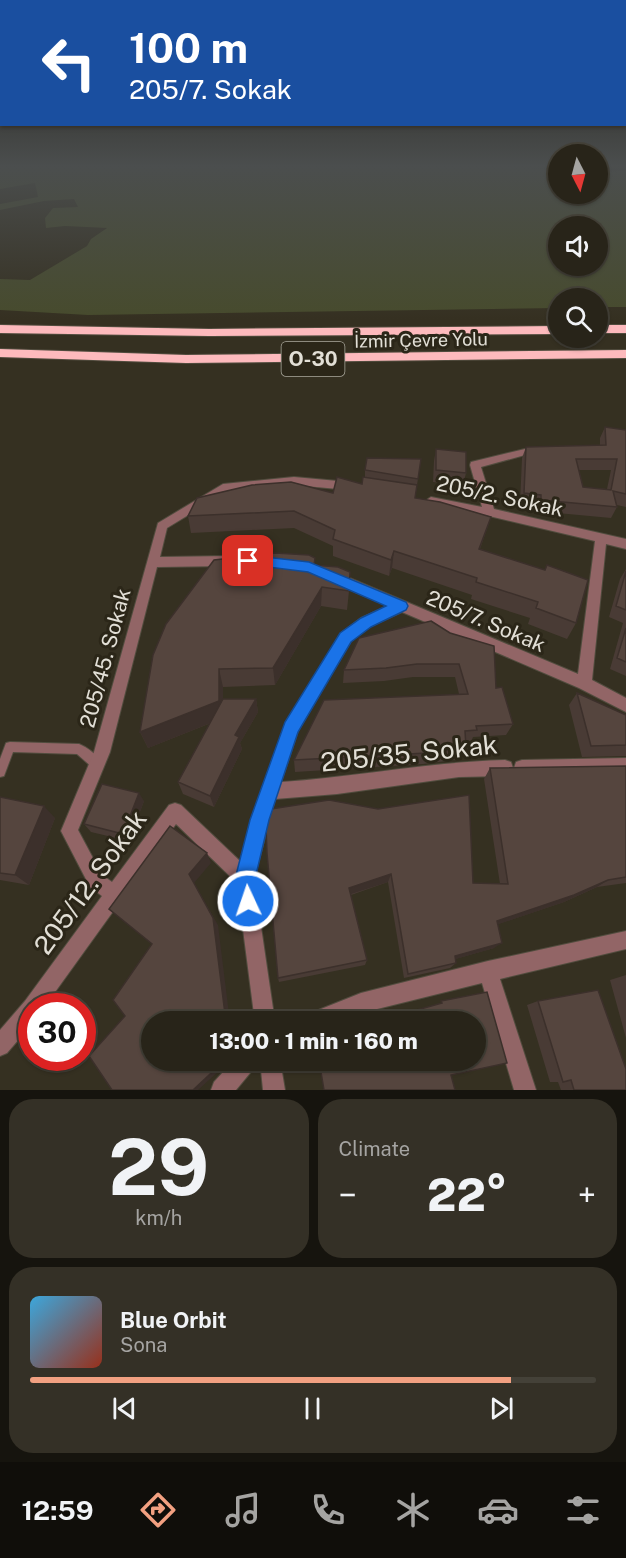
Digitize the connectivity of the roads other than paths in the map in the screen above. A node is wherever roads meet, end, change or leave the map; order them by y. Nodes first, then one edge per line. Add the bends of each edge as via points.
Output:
1 (626, 328) edge
2 (0, 329) edge
3 (608, 329) edge
4 (548, 330) edge
5 (0, 353) edge
6 (626, 354) edge
7 (186, 359) junction
8 (0, 360) edge
9 (548, 451) edge
10 (359, 487) edge
11 (424, 500) edge
12 (489, 512) junction
13 (601, 538) junction
14 (626, 544) edge
15 (236, 561) edge
16 (152, 562) junction
17 (320, 571) edge
18 (401, 606) junction
19 (584, 683) junction
20 (626, 705) edge
21 (97, 764) junction
22 (626, 766) edge
23 (0, 772) edge
24 (270, 791) junction
25 (245, 879) junction
26 (114, 894) junction
27 (626, 940) edge
28 (488, 971) junction
29 (42, 993) edge
30 (263, 1011) edge
31 (341, 1011) edge
32 (18, 1024) edge
33 (0, 1046) edge
34 (238, 1071) edge
35 (271, 1071) edge
36 (222, 1090) edge
37 (274, 1090) edge
38 (525, 1090) edge

1 - 3 highway
2 - 4 highway, İzmir Çevre Yolu / O-30 via 128,333
5 - 7 highway, İzmir Çevre Yolu / O-30
6 - 7 highway, İzmir Çevre Yolu / O-30
7 - 8 highway
9 - 12 street via 525,452 475,465
10 - 16 street via 294,481 223,488 162,526
11 - 12 street, 205/2. Sokak
12 - 13 street, 205/2. Sokak
13 - 14 street, 205/2. Sokak
13 - 19 street
15 - 16 street
16 - 21 street, 205/45. Sokak
17 - 18 street, 205/7. Sokak
18 - 19 street, 205/7. Sokak
18 - 24 street via 366,622 346,637 291,728
19 - 20 street, 205/7. Sokak
21 - 23 lane, 205/45. Sokak via 79,748 10,747
21 - 26 street, 205/45. Sokak via 69,831 96,881
22 - 24 street, 205/35. Sokak via 459,769
24 - 25 street
25 - 26 street, 205/12. Sokak via 175,810
25 - 30 street
26 - 29 street, 205/12. Sokak
27 - 28 street
28 - 31 street
28 - 38 street
32 - 33 street, 205/12. Sokak
34 - 36 street
35 - 37 street

